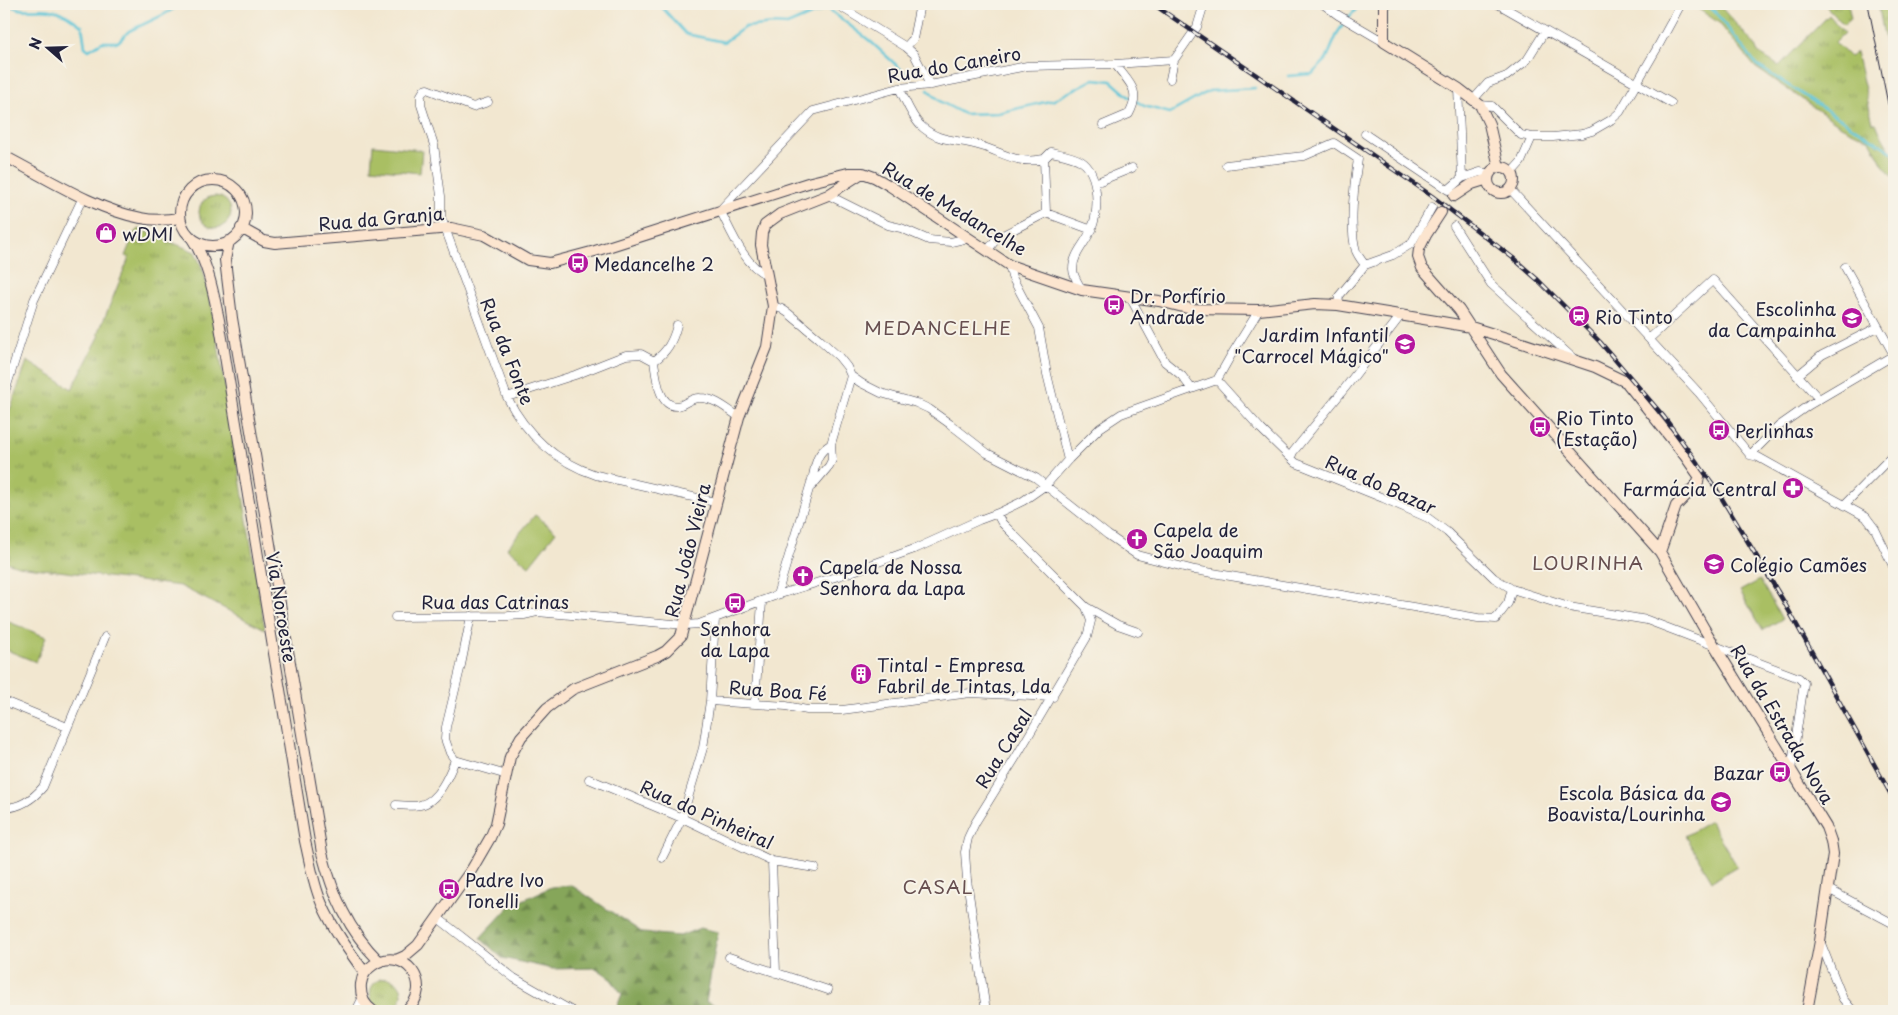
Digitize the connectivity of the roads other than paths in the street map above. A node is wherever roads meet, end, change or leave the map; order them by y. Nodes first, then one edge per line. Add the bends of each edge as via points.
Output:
1 (836, 4) edge
2 (920, 4) edge
3 (1204, 4) edge
4 (1324, 4) edge
5 (1384, 4) edge
6 (1498, 4) edge
7 (1681, 4) edge
8 (1545, 30) junction
9 (1384, 42) junction
10 (906, 46) junction
11 (1174, 60) junction
12 (1115, 64) junction
13 (1170, 79) dead end
14 (1637, 82) junction
15 (930, 85) junction
16 (899, 88) junction
17 (1458, 88) junction
18 (488, 102) dead end
19 (1477, 102) junction
20 (1671, 103) dead end
21 (1103, 125) dead end
22 (1365, 134) dead end
23 (1532, 137) junction
24 (4, 156) edge
25 (1044, 159) junction
26 (1226, 165) dead end
27 (1499, 167) junction
28 (1132, 168) dead end
29 (1512, 172) junction
30 (862, 173) junction
31 (1489, 176) junction
32 (1462, 178) junction
33 (1095, 183) junction
34 (1510, 189) junction
35 (828, 195) junction
36 (1454, 196) tunnel mouth
37 (83, 197) junction
38 (720, 210) junction
39 (1436, 210) joint
40 (1046, 213) junction
41 (180, 218) junction
42 (1454, 226) dead end
43 (241, 228) junction
44 (444, 228) junction
45 (1092, 230) junction
46 (191, 237) junction
47 (968, 238) junction
48 (230, 241) junction
49 (988, 250) junction
50 (1009, 264) junction
51 (1365, 265) junction
52 (1845, 267) dead end
53 (766, 274) junction
54 (1082, 290) junction
55 (1130, 297) junction
56 (1338, 305) junction
57 (773, 306) junction
58 (1259, 310) junction
59 (1402, 314) junction
60 (676, 325) dead end
61 (1471, 327) junction
62 (1878, 327) junction
63 (1649, 339) junction
64 (1894, 355) edge
65 (654, 361) junction
66 (1576, 361) junction
67 (851, 376) junction
68 (1797, 376) junction
69 (1217, 380) junction
70 (1191, 388) junction
71 (4, 395) edge
72 (507, 397) junction
73 (1819, 399) junction
74 (739, 417) junction
75 (831, 444) junction
76 (1894, 454) edge
77 (1750, 455) junction
78 (1291, 457) junction
79 (1068, 460) junction
80 (1046, 485) junction
81 (810, 488) junction
82 (715, 502) junction
83 (1844, 505) junction
84 (997, 514) junction
85 (1660, 552) junction
86 (1894, 568) edge
87 (1512, 589) junction
88 (777, 595) junction
89 (762, 602) junction
90 (1086, 607) junction
91 (471, 616) junction
92 (395, 617) dead end
93 (715, 619) junction
94 (685, 625) junction
95 (1138, 632) dead end
96 (105, 637) dead end
97 (1717, 647) junction
98 (1053, 697) junction
99 (4, 701) edge
100 (710, 701) junction
101 (755, 702) junction
102 (67, 727) junction
103 (455, 760) junction
104 (1792, 770) junction
105 (507, 775) junction
106 (589, 779) dead end
107 (396, 805) dead end
108 (4, 808) edge
109 (682, 818) junction
110 (662, 858) dead end
111 (772, 861) junction
112 (815, 868) dead end
113 (1828, 889) junction
114 (438, 918) junction
115 (1894, 924) edge
116 (1820, 941) junction
117 (418, 945) junction
118 (728, 957) dead end
119 (396, 960) junction
120 (379, 961) junction
121 (414, 972) junction
122 (776, 972) junction
123 (365, 973) junction
124 (828, 990) dead end
125 (368, 1007) edge
126 (1847, 1009) edge
127 (356, 1011) edge
128 (406, 1011) edge
129 (572, 1011) edge
130 (986, 1011) edge
131 (1807, 1011) edge

1 - 10 street
2 - 10 street via 912,39
3 - 11 street via 1200,21
4 - 9 street
5 - 9 street
6 - 8 street
7 - 14 street
8 - 14 street
8 - 19 street via 1528,60 1507,76 1488,83
9 - 17 street
10 - 15 street via 914,54
11 - 12 street, Rua do Caneiro
11 - 13 street
12 - 15 street, Rua do Caneiro via 1027,66
12 - 21 street via 1134,90 1135,103 1129,114
14 - 20 street
14 - 23 street via 1620,112 1592,131
15 - 16 street, Rua do Caneiro
16 - 25 street via 919,124 937,138 980,146 1012,159
16 - 38 street, Rua do Caneiro via 812,111
17 - 19 street
17 - 32 street
18 - 44 street, Rua da Fonte via 473,107 427,89 421,95 424,118 434,145
19 - 23 street via 1492,106 1521,135
19 - 27 street via 1489,124
22 - 32 street via 1448,190
23 - 29 street via 1521,162
24 - 37 street
25 - 33 street via 1051,152 1081,161
25 - 40 street
26 - 51 street via 1304,156 1334,143 1358,159 1354,188 1354,238 1357,253
27 - 29 street
27 - 31 street
28 - 33 street
29 - 34 street via 1514,181
30 - 35 street, Rua João Vieira
30 - 38 street, Rua de Medancelhe via 838,174
30 - 47 street, Rua de Medancelhe via 890,186
31 - 32 street via 1480,172
31 - 34 street via 1494,190 1502,193
31 - 36 street
33 - 45 street via 1097,195
34 - 63 street
35 - 47 street via 888,225 929,240 951,242
35 - 53 street, Rua João Vieira via 780,214 765,226 761,245
37 - 41 street via 141,218
37 - 71 street via 34,300
38 - 44 street, Rua da Granja via 550,263 528,260 484,235
38 - 53 street via 751,264
39 - 51 street via 1411,244 1388,258
39 - 61 street, Rua da Estrada Nova via 1418,257 1422,268
40 - 45 street
40 - 49 street via 997,238
41 - 43 street via 180,207 191,188 200,182 223,181 240,194 244,204 246,214
41 - 46 street
42 - 66 street via 1490,284
43 - 44 street, Rua da Granja via 275,243
43 - 48 street
44 - 72 street, Rua da Fonte
45 - 54 street via 1075,258 1073,268
46 - 48 street via 210,246
46 - 123 street, Via Noroeste via 206,267 219,320 314,881 333,926
47 - 49 street, Rua de Medancelhe
48 - 120 street, Via Noroeste via 225,260 232,318 322,853 329,882 344,914
49 - 50 street, Rua de Medancelhe
50 - 54 street, Rua de Medancelhe
50 - 79 street via 1012,277 1039,328
51 - 56 street via 1339,296
52 - 62 street
53 - 57 street, Rua João Vieira
54 - 55 street, Rua de Medancelhe
55 - 58 street, Rua de Medancelhe via 1159,300 1191,309
55 - 70 street via 1165,362
56 - 58 street, Rua de Medancelhe
56 - 59 street, Rua de Medancelhe
57 - 67 street via 788,313 818,338 839,357
57 - 74 street, Rua João Vieira via 767,347
58 - 69 street
59 - 61 street, Rua de Medancelhe
59 - 78 street
60 - 65 street via 670,345
61 - 66 street, Rua de Medancelhe
61 - 85 street, Rua da Estrada Nova via 1501,374
62 - 64 street
62 - 68 street via 1822,355
63 - 68 street via 1713,280
63 - 77 street
64 - 73 street
65 - 72 street via 640,354 626,355
65 - 74 street via 661,396 666,401 680,406 693,398 705,398
66 - 85 street, Rua de Medancelhe via 1626,382 1699,476 1698,483 1676,506
67 - 75 street
67 - 80 street via 881,393 916,402 929,409 987,454
68 - 73 street
69 - 70 street, Rua das Catrinas
69 - 78 street, Rua do Bazar
70 - 79 street, Rua das Catrinas via 1121,414 1100,428
72 - 82 street, Rua da Fonte via 534,438 567,463 596,475
73 - 77 street via 1780,426
74 - 82 street, Rua João Vieira
75 - 81 street via 817,457
75 - 81 street via 832,460
76 - 83 street
77 - 83 street
78 - 87 street, Rua do Bazar via 1296,463 1428,518 1494,578
79 - 80 street, Rua das Catrinas
80 - 84 street, Rua das Catrinas
80 - 87 street via 1137,556 1171,564 1478,618 1496,619 1508,603
81 - 88 street
82 - 94 street, Rua João Vieira
83 - 86 street via 1871,522
84 - 88 street, Rua das Catrinas via 917,548
84 - 90 street via 1002,523
85 - 97 street, Rua da Estrada Nova
87 - 97 street, Rua do Bazar via 1569,607 1647,620
88 - 89 street, Rua das Catrinas
89 - 93 street, Rua das Catrinas
89 - 101 street
90 - 95 street
90 - 98 street, Rua Casal via 1091,621 1087,636
91 - 92 street, Rua das Catrinas
91 - 94 street, Rua das Catrinas via 537,612
91 - 103 street via 446,727 445,738
93 - 94 street, Rua das Catrinas
93 - 100 street
94 - 105 street, Rua João Vieira via 681,636 666,651 573,689 547,708 514,748
96 - 102 street
97 - 104 street, Rua da Estrada Nova
97 - 104 street, Rua do Bazar via 1802,680
98 - 101 street, Rua Boa Fé via 970,693 842,710 807,710
98 - 130 street, Rua Casal via 975,823 965,852
99 - 102 street
100 - 101 street, Rua Boa Fé
100 - 109 street via 703,748
102 - 108 street via 43,787 25,802
103 - 105 street
103 - 107 street via 444,786 428,802 413,806
104 - 113 street, Rua da Estrada Nova via 1829,834 1832,854
105 - 114 street, Rua João Vieira via 490,838
106 - 109 street, Rua do Pinheiral
109 - 110 street
109 - 111 street, Rua do Pinheiral
111 - 112 street, Rua do Pinheiral
111 - 122 street
113 - 115 street
113 - 116 street, Rua da Estrada Nova
114 - 117 street, Rua João Vieira
114 - 129 street via 514,978
116 - 126 street
116 - 131 street, Rua da Estrada Nova
117 - 119 street, Rua João Vieira
117 - 121 street, Rua João Vieira
118 - 122 street
119 - 120 street
119 - 121 street
120 - 123 street
121 - 128 street, Rua João Vieira via 417,998
122 - 124 street
123 - 125 street via 361,982
125 - 127 street

